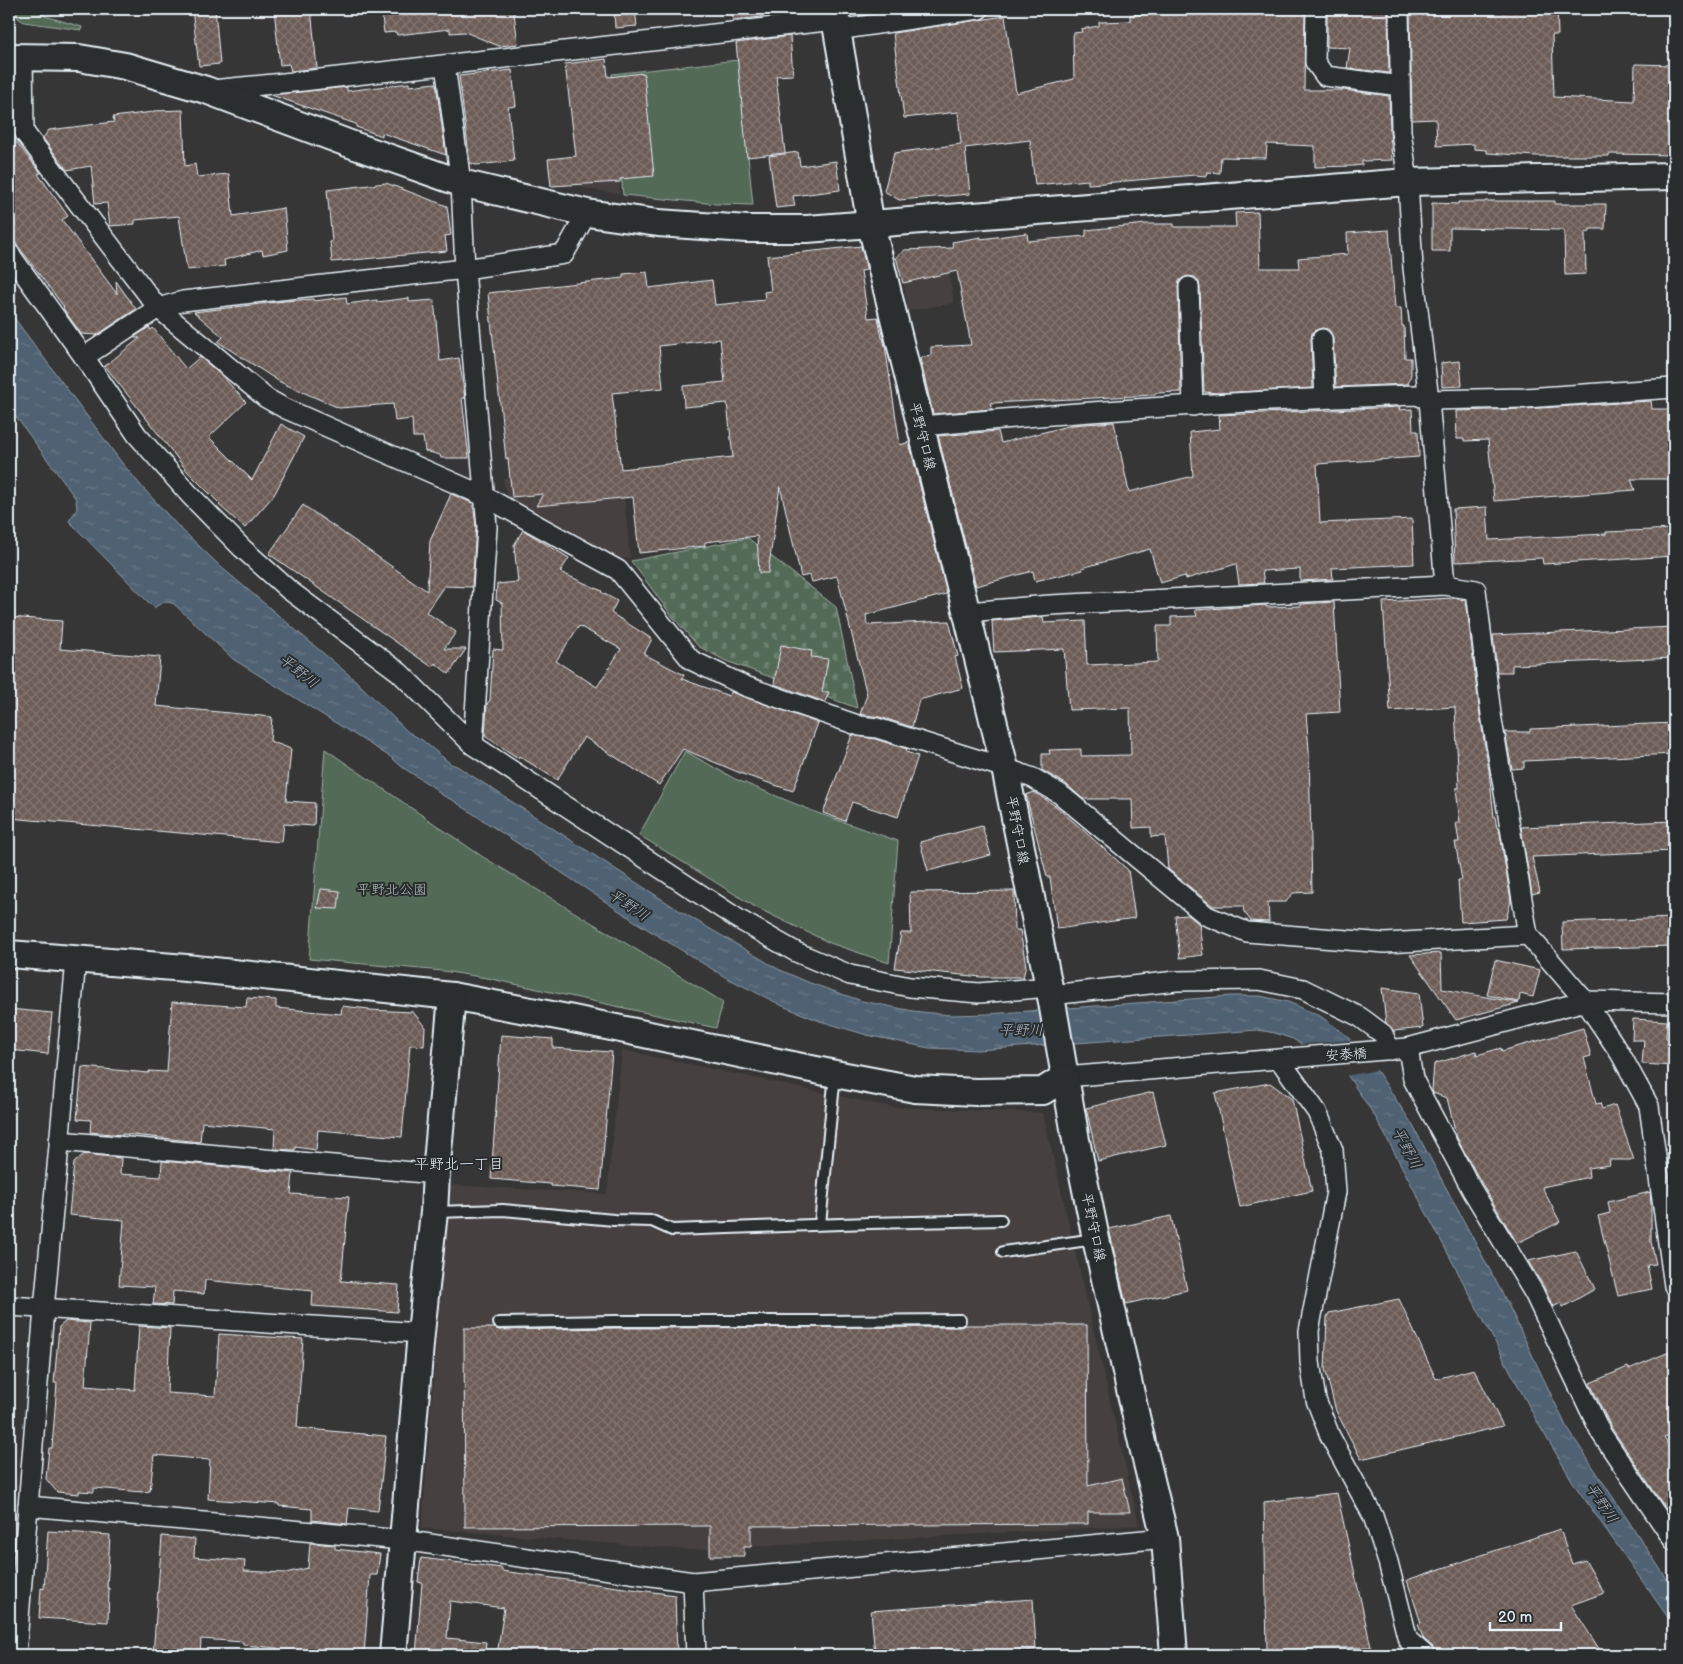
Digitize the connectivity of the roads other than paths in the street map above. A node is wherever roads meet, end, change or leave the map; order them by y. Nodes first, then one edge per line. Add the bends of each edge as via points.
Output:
1 (979, 9) edge
2 (1316, 9) edge
3 (1399, 9) edge
4 (836, 20) edge
5 (16, 57) edge
6 (445, 65) junction
7 (1400, 86) junction
8 (206, 90) junction
9 (1674, 176) edge
10 (1408, 182) junction
11 (461, 183) junction
12 (586, 213) junction
13 (871, 224) junction
14 (9, 253) edge
15 (464, 269) junction
16 (1189, 287) dead end
17 (158, 308) junction
18 (1322, 339) dead end
19 (84, 357) junction
20 (1674, 388) edge
21 (1325, 398) junction
22 (1429, 400) junction
23 (1193, 406) junction
24 (921, 426) junction
25 (484, 496) junction
26 (1445, 585) junction
27 (967, 612) junction
28 (473, 745) junction
29 (1006, 768) junction
30 (1528, 935) junction
31 (9, 954) edge
32 (76, 960) junction
33 (1050, 995) junction
34 (452, 996) junction
35 (1584, 1001) junction
36 (1674, 1003) edge
37 (1408, 1048) junction
38 (1386, 1050) junction
39 (1273, 1060) junction
40 (1063, 1067) junction
41 (835, 1074) junction
42 (59, 1141) junction
43 (436, 1174) junction
44 (434, 1212) junction
45 (1001, 1220) dead end
46 (820, 1224) junction
47 (1096, 1239) junction
48 (1002, 1252) dead end
49 (1674, 1286) edge
50 (9, 1306) edge
51 (44, 1309) junction
52 (960, 1320) dead end
53 (499, 1322) dead end
54 (422, 1333) junction
55 (28, 1506) junction
56 (1165, 1538) junction
57 (402, 1540) junction
58 (1674, 1542) edge
59 (693, 1582) junction
60 (16, 1655) edge
61 (393, 1655) edge
62 (696, 1655) edge
63 (1174, 1655) edge
64 (1424, 1655) edge

1 - 4 street
2 - 7 street via 1315,62 1325,76
3 - 7 street
4 - 6 street
4 - 13 street, 平野守口線
5 - 8 street via 78,58 125,66
5 - 17 street via 24,132
6 - 8 street
6 - 11 street
7 - 10 street via 1401,131
8 - 11 street
9 - 10 street
10 - 13 street
10 - 22 street via 1413,268
11 - 12 street
11 - 15 street
12 - 13 street via 658,223 747,229
12 - 15 street via 564,254
13 - 24 street, 平野守口線
14 - 19 street
15 - 17 street via 183,301
15 - 25 street
16 - 23 street
17 - 19 street
17 - 25 street via 266,398
18 - 21 street
19 - 28 street via 137,435 242,548 289,590 399,672
20 - 22 street via 1525,398
21 - 22 street via 1416,395
21 - 23 street
22 - 26 street
23 - 24 street
24 - 27 street, 平野守口線
25 - 28 street via 487,527
25 - 29 street via 618,570 691,660 745,686 860,726 877,728
26 - 27 street
26 - 30 street via 1476,590 1491,714
27 - 29 street, 平野守口線
28 - 33 street via 738,919 796,952 850,975 910,987
29 - 30 street via 1033,778 1060,794 1207,916 1248,932 1385,943
29 - 33 street, 平野守口線
30 - 35 street
31 - 32 street
32 - 34 street
32 - 42 street
33 - 38 street via 1176,981 1259,980 1303,989 1360,1017 1383,1034
33 - 40 street, 平野守口線
34 - 41 street
34 - 43 street
35 - 36 street, 安泰橋
35 - 37 street, 安泰橋
35 - 49 street via 1620,1053 1649,1106
37 - 38 street, 安泰橋
37 - 58 street via 1413,1079 1472,1190 1534,1293 1601,1433
38 - 39 street, 安泰橋
39 - 40 street, 安泰橋
39 - 64 street via 1291,1076 1317,1112 1333,1150 1336,1192 1309,1331 1316,1400 1330,1436 1373,1516 1408,1640
40 - 41 street via 1043,1091 915,1089
40 - 47 street, 平野守口線
41 - 46 lane
42 - 43 street
42 - 51 street
43 - 44 street
44 - 46 lane via 503,1210 652,1221 672,1230
44 - 54 street
45 - 46 lane
47 - 48 lane
47 - 56 street, 平野守口線
50 - 51 street
51 - 54 street
51 - 55 street
52 - 53 lane
54 - 57 street
55 - 57 street
55 - 60 street
56 - 59 street
56 - 63 street, 平野守口線
57 - 59 street
57 - 61 street
59 - 62 street

